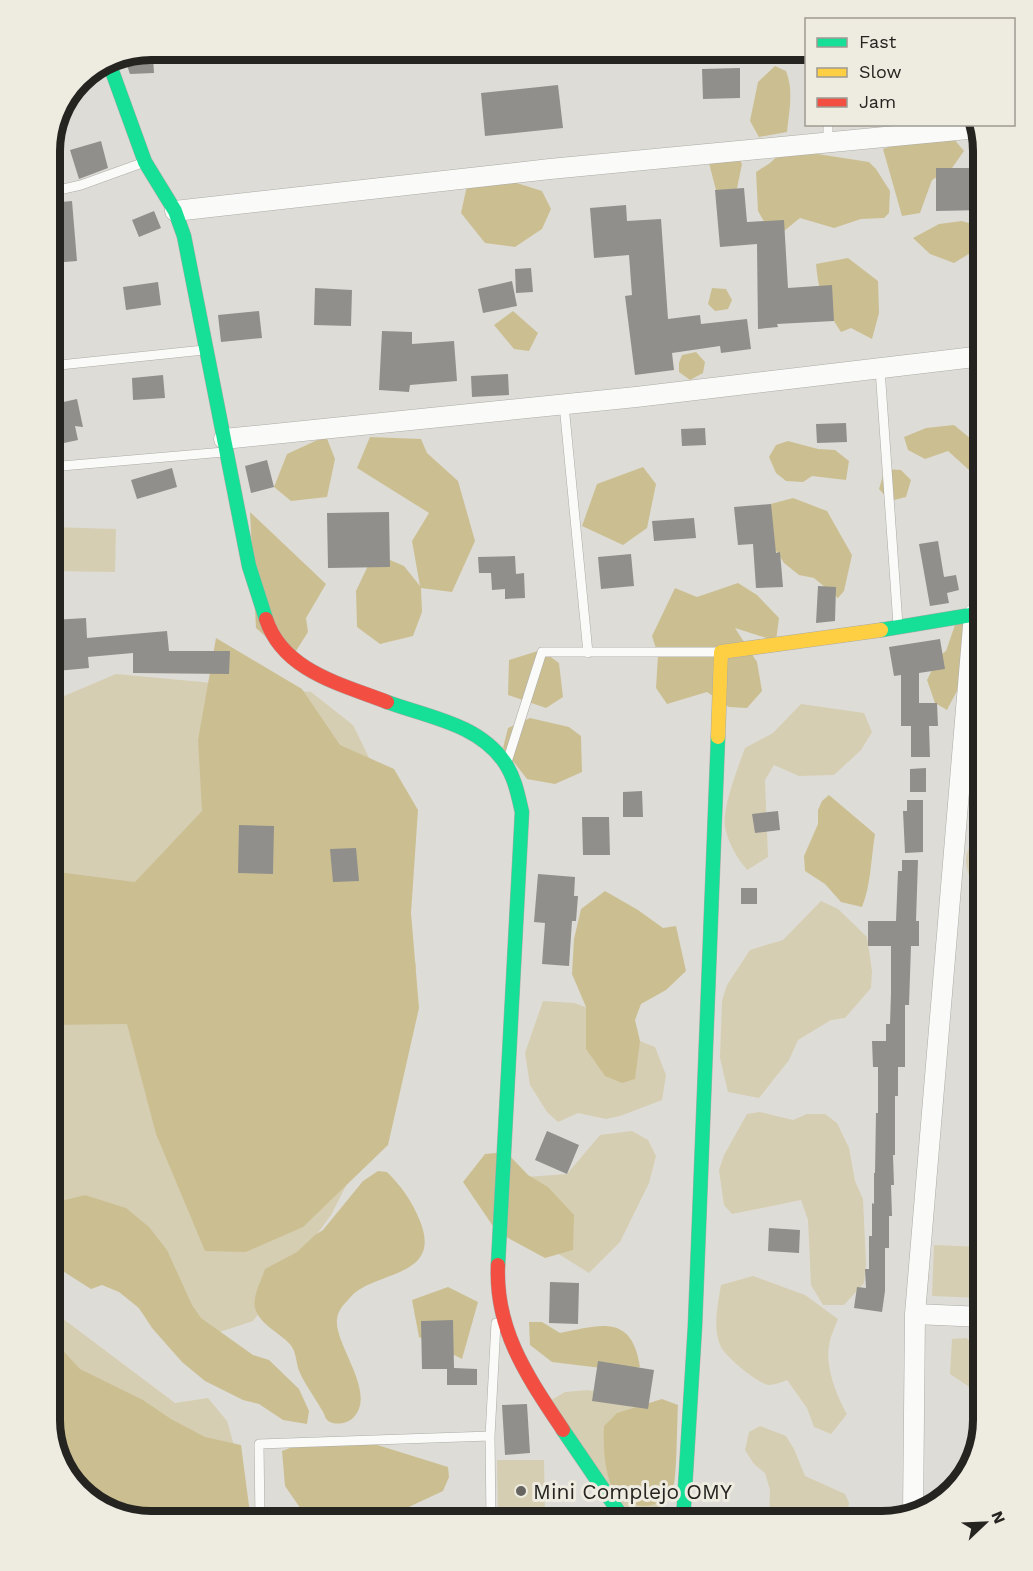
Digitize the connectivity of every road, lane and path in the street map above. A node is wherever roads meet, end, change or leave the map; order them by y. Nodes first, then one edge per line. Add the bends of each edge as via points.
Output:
1 (111, 69) edge
2 (970, 128) edge
3 (828, 133) edge
4 (145, 162) junction
5 (60, 190) edge
6 (175, 211) junction
7 (206, 350) junction
8 (973, 357) edge
9 (60, 365) edge
10 (880, 369) junction
11 (564, 405) junction
12 (225, 445) junction
13 (60, 466) edge
14 (973, 615) edge
15 (898, 628) junction
16 (721, 652) junction
17 (588, 653) junction
18 (973, 680) edge
19 (506, 764) junction
20 (497, 1289) junction
21 (915, 1314) junction
22 (973, 1317) edge
23 (490, 1436) junction
24 (913, 1505) edge
25 (260, 1511) edge
26 (491, 1511) edge
27 (618, 1511) edge
28 (684, 1511) edge

1 - 4 main road
2 - 3 street
3 - 6 street
4 - 5 lane
4 - 6 main road
6 - 7 main road via 184,236
7 - 9 lane
7 - 12 main road
8 - 10 street
10 - 11 street
10 - 15 lane
11 - 12 street
11 - 17 lane
12 - 13 lane
12 - 19 main road via 249,566 267,623 277,641 314,674 472,733 492,747
14 - 15 main road
15 - 16 main road
16 - 17 lane
16 - 28 main road via 695,1326
17 - 19 lane via 542,652
18 - 21 street
19 - 20 main road via 522,812
20 - 23 lane
20 - 27 main road via 513,1350 527,1376
21 - 22 street
21 - 24 street
23 - 25 lane via 259,1444
23 - 26 lane

